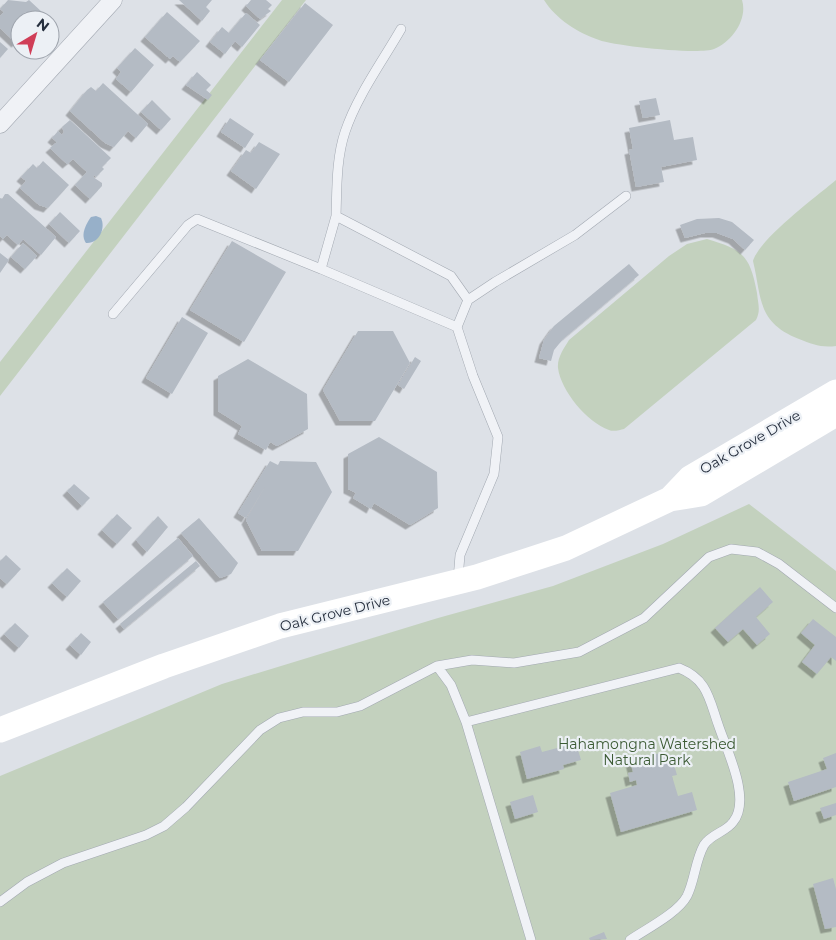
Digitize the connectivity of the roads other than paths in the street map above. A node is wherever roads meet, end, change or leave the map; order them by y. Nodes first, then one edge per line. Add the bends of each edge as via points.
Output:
1 (113, 0) edge
2 (402, 29) dead end
3 (0, 124) edge
4 (626, 196) dead end
5 (336, 216) junction
6 (321, 269) junction
7 (468, 300) junction
8 (113, 314) dead end
9 (457, 327) junction
10 (836, 392) edge
11 (836, 414) edge
12 (670, 499) junction
13 (458, 582) junction
14 (836, 608) edge
15 (437, 666) junction
16 (466, 722) junction
17 (0, 730) edge
18 (0, 902) edge
19 (531, 940) edge
20 (630, 940) edge

1 - 3 street
2 - 5 lane via 344,133 338,166
4 - 7 lane via 575,235
5 - 6 lane
5 - 7 lane via 451,276
6 - 8 lane via 197,218
6 - 9 lane
7 - 9 lane
9 - 13 lane via 498,437 494,474 460,555
10 - 12 street, Oak Grove Drive via 690,478
11 - 12 street, Oak Grove Drive via 701,494
12 - 13 street, Oak Grove Drive via 566,548
13 - 17 street, Oak Grove Drive via 280,626 164,666
14 - 15 lane via 779,564 757,552 731,549 709,557 644,618 579,652 514,663 472,660
15 - 16 lane via 451,685
15 - 18 lane via 360,706 337,712 303,712 279,718 260,730 164,826 63,864 28,882
16 - 19 lane
16 - 20 lane via 679,668 695,674 706,691 741,791 737,817 704,844 686,896 675,909

